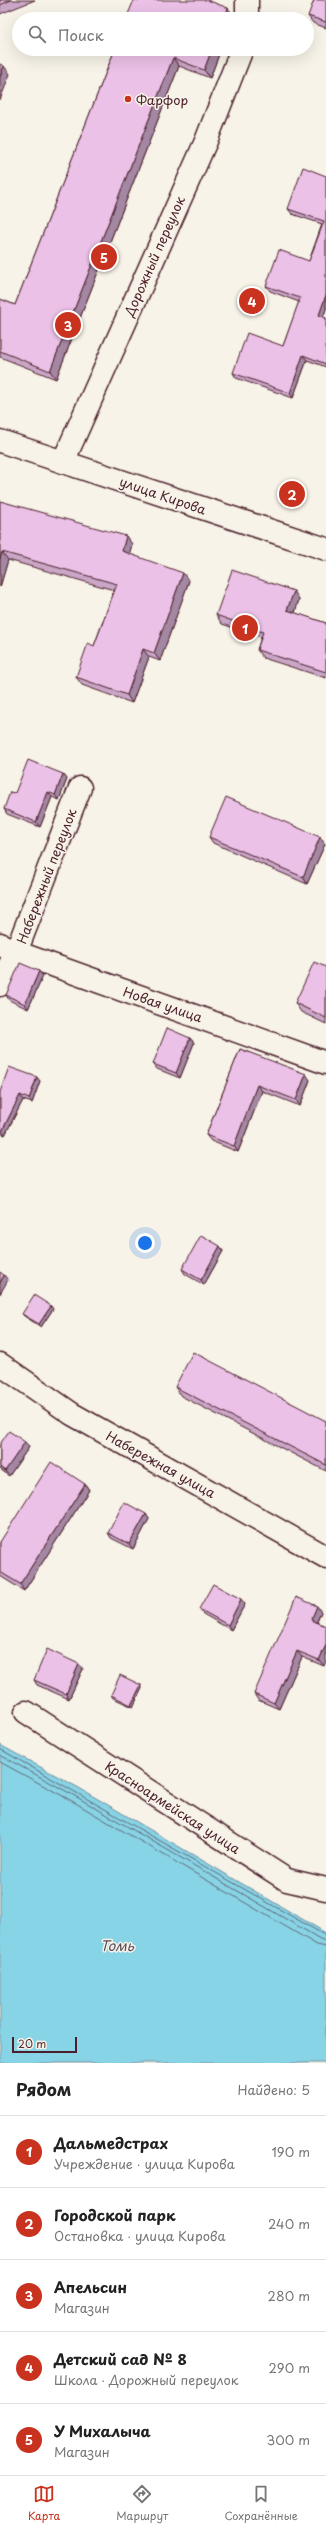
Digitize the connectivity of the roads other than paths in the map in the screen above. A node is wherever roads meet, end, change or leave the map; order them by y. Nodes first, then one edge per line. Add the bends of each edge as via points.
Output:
1 (247, 0) edge
2 (247, 12) edge
3 (239, 56) edge
4 (0, 441) edge
5 (63, 462) junction
6 (326, 549) edge
7 (80, 788) dead end
8 (8, 948) edge
9 (0, 985) edge
10 (326, 1063) edge
11 (0, 1364) edge
12 (326, 1557) edge
13 (26, 1712) dead end
14 (326, 1889) edge

1 - 2 street
3 - 5 street, Дорожный переулок via 206,141
4 - 5 street, улица Кирова
5 - 6 street, улица Кирова
7 - 8 street, Набережный переулок
8 - 9 street, Набережный переулок
8 - 10 street, Новая улица
11 - 12 street, Набережная улица via 72,1414
13 - 14 street, Красноармейская улица via 287,1880

